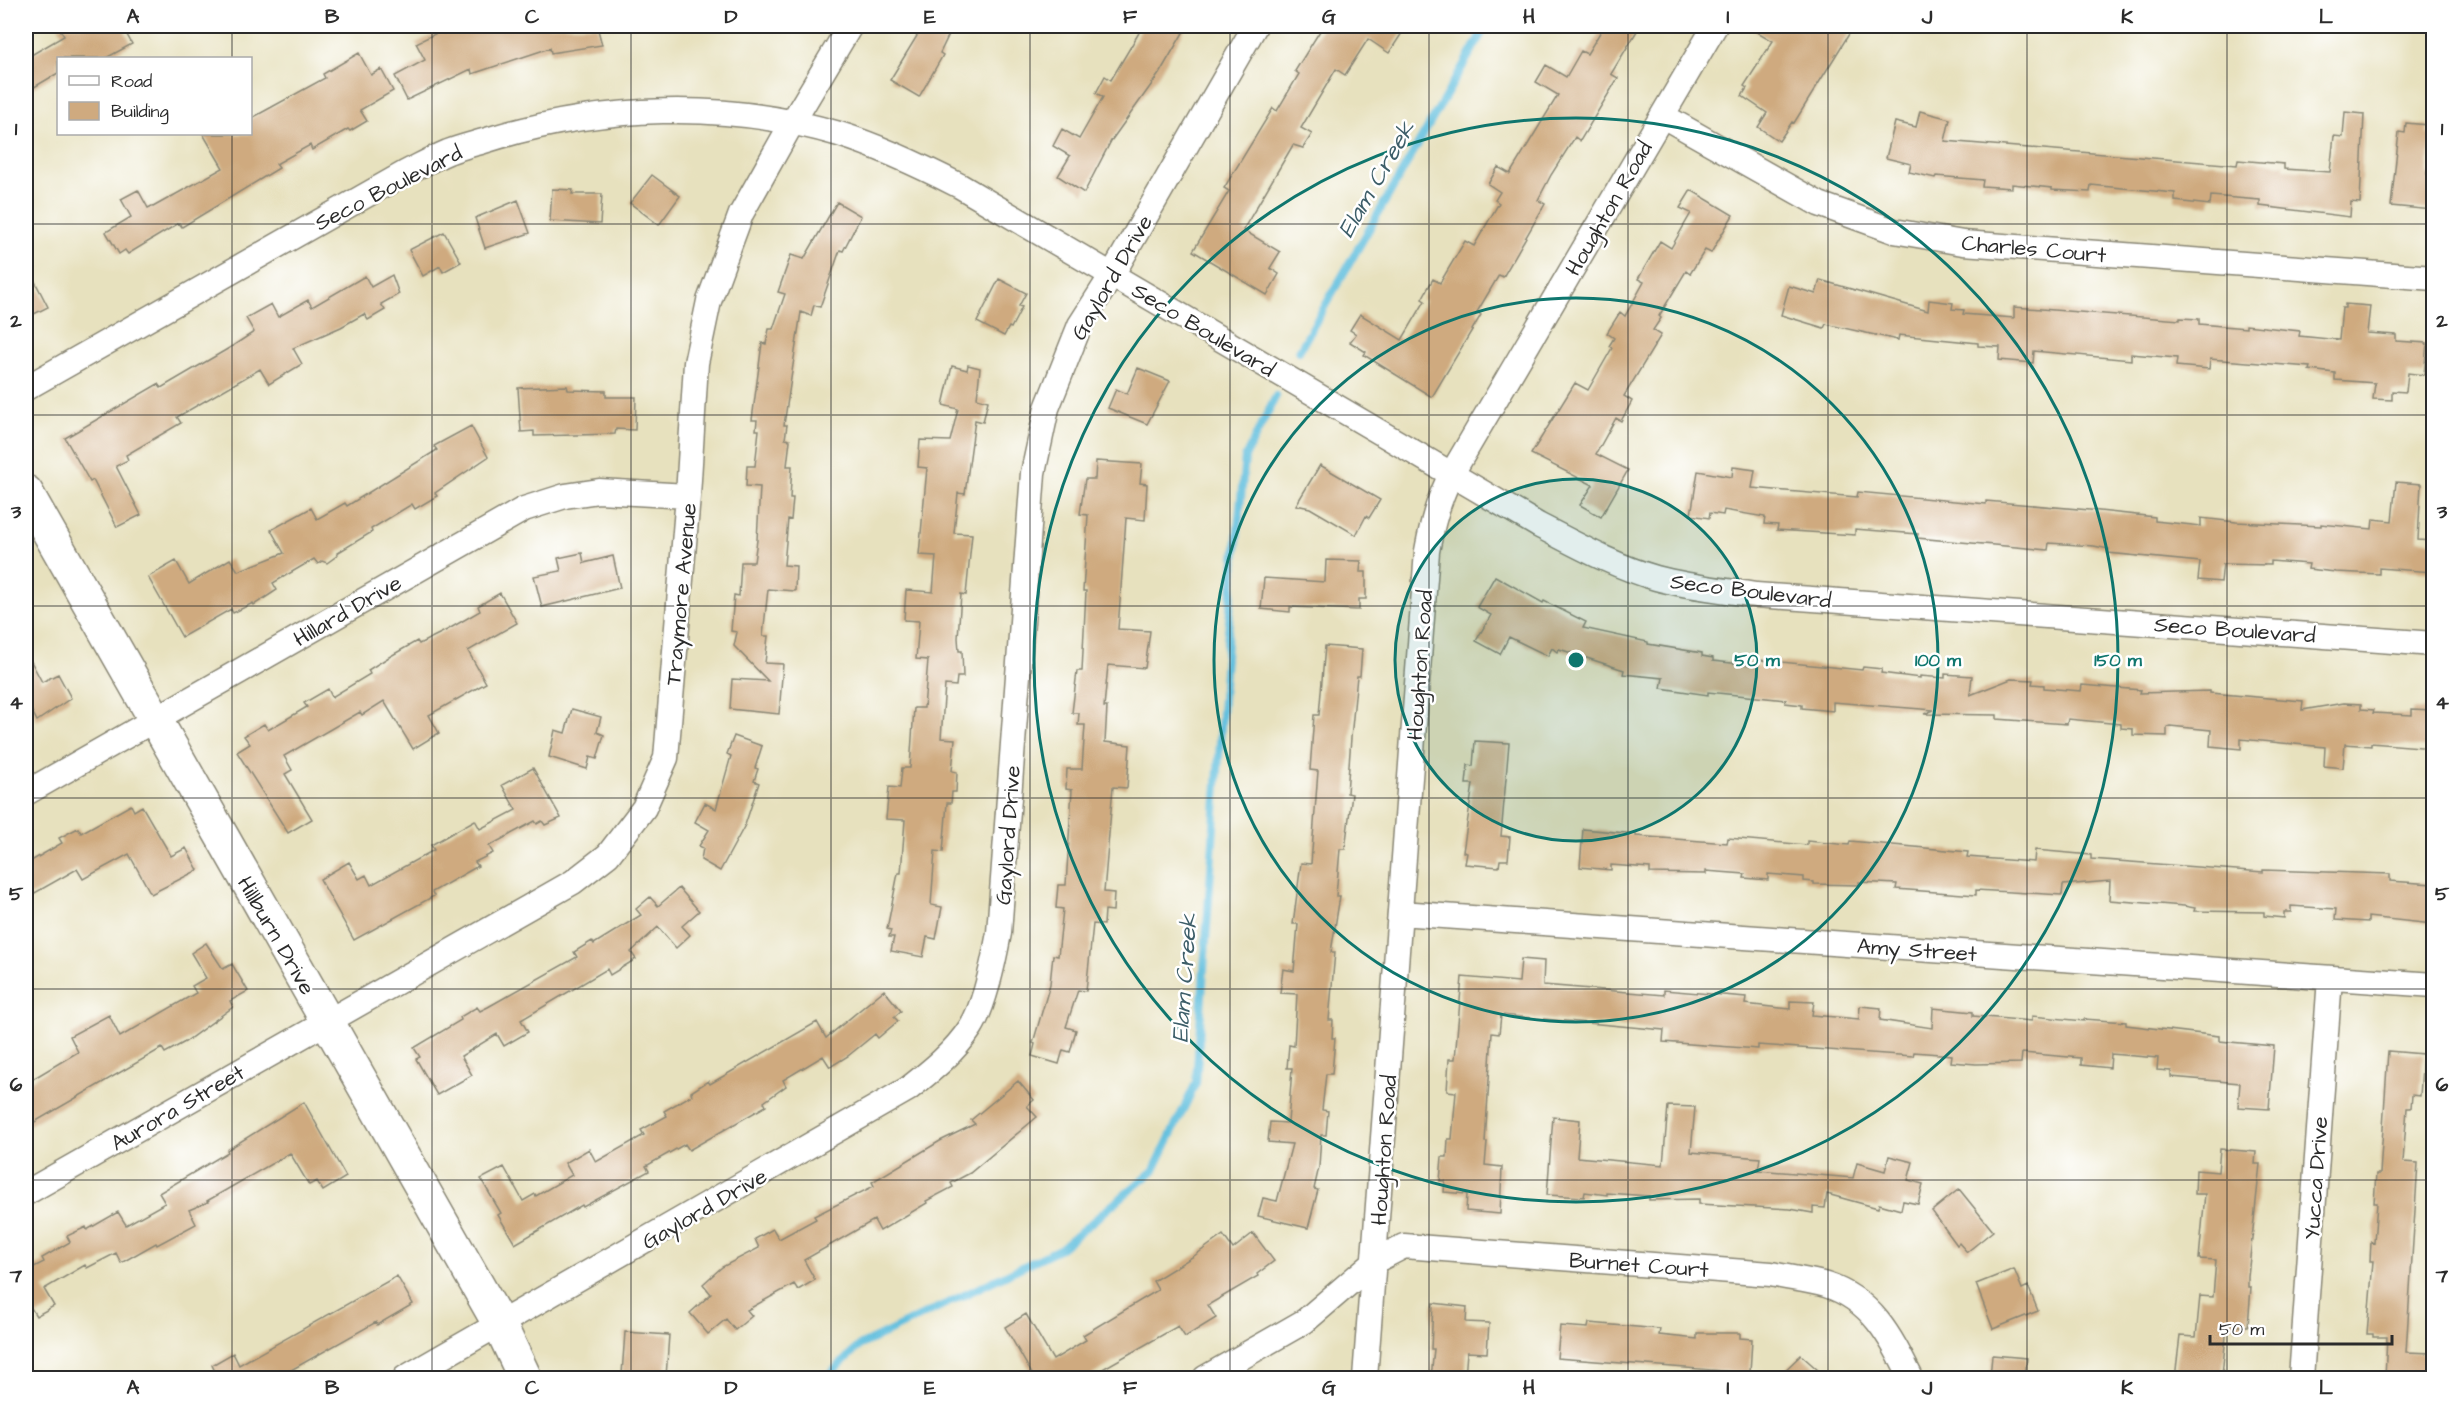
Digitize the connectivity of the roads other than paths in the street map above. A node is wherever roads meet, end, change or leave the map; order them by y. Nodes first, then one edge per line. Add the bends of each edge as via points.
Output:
1 (850, 26) edge
2 (1255, 26) edge
3 (1715, 26) edge
4 (1662, 116) junction
5 (792, 123) junction
6 (1112, 275) junction
7 (2433, 278) edge
8 (26, 388) edge
9 (1451, 475) junction
10 (26, 492) edge
11 (688, 496) junction
12 (2433, 644) edge
13 (155, 720) junction
14 (26, 793) edge
15 (1401, 913) junction
16 (2330, 978) junction
17 (2433, 985) edge
18 (328, 1021) junction
19 (26, 1193) edge
20 (1375, 1261) junction
21 (500, 1325) junction
22 (405, 1378) edge
23 (525, 1378) edge
24 (1205, 1378) edge
25 (1365, 1378) edge
26 (1911, 1378) edge
27 (2301, 1378) edge

1 - 5 street, Traymore Avenue
2 - 6 street, Gaylord Drive
3 - 4 street, Houghton Road
4 - 7 street, Charles Court via 1820,204 1894,231 1963,243
4 - 9 street, Houghton Road
5 - 6 street, Seco Boulevard via 897,155 960,186
5 - 8 street, Seco Boulevard via 672,110 618,113 558,121 449,152
5 - 11 street, Traymore Avenue via 741,214 709,301 696,363
6 - 9 street, Seco Boulevard
6 - 21 street, Gaylord Drive via 1080,325 1047,408 1033,473 999,933 990,976 972,1026 942,1063 908,1089
9 - 12 street, Seco Boulevard via 1605,559 1656,578 1710,589
9 - 15 street, Houghton Road via 1438,501 1427,551
10 - 13 street, Hillburn Drive
11 - 13 street, Hillard Drive via 599,491 524,508
11 - 18 street, Traymore Avenue via 666,758 644,808 608,855 573,882
13 - 14 street, Hillard Drive
13 - 18 street, Hillburn Drive
15 - 16 street, Amy Street
15 - 20 street, Houghton Road
16 - 17 street, Amy Street
16 - 27 street, Yucca Drive
18 - 19 street, Aurora Street
18 - 21 street, Hillburn Drive
20 - 24 street, Burnet Court via 1305,1321
20 - 25 street, Houghton Road
20 - 26 street, Burnet Court via 1404,1246 1772,1275 1827,1285 1864,1304 1888,1333
21 - 22 street, Gaylord Drive
21 - 23 street, Hillburn Drive

